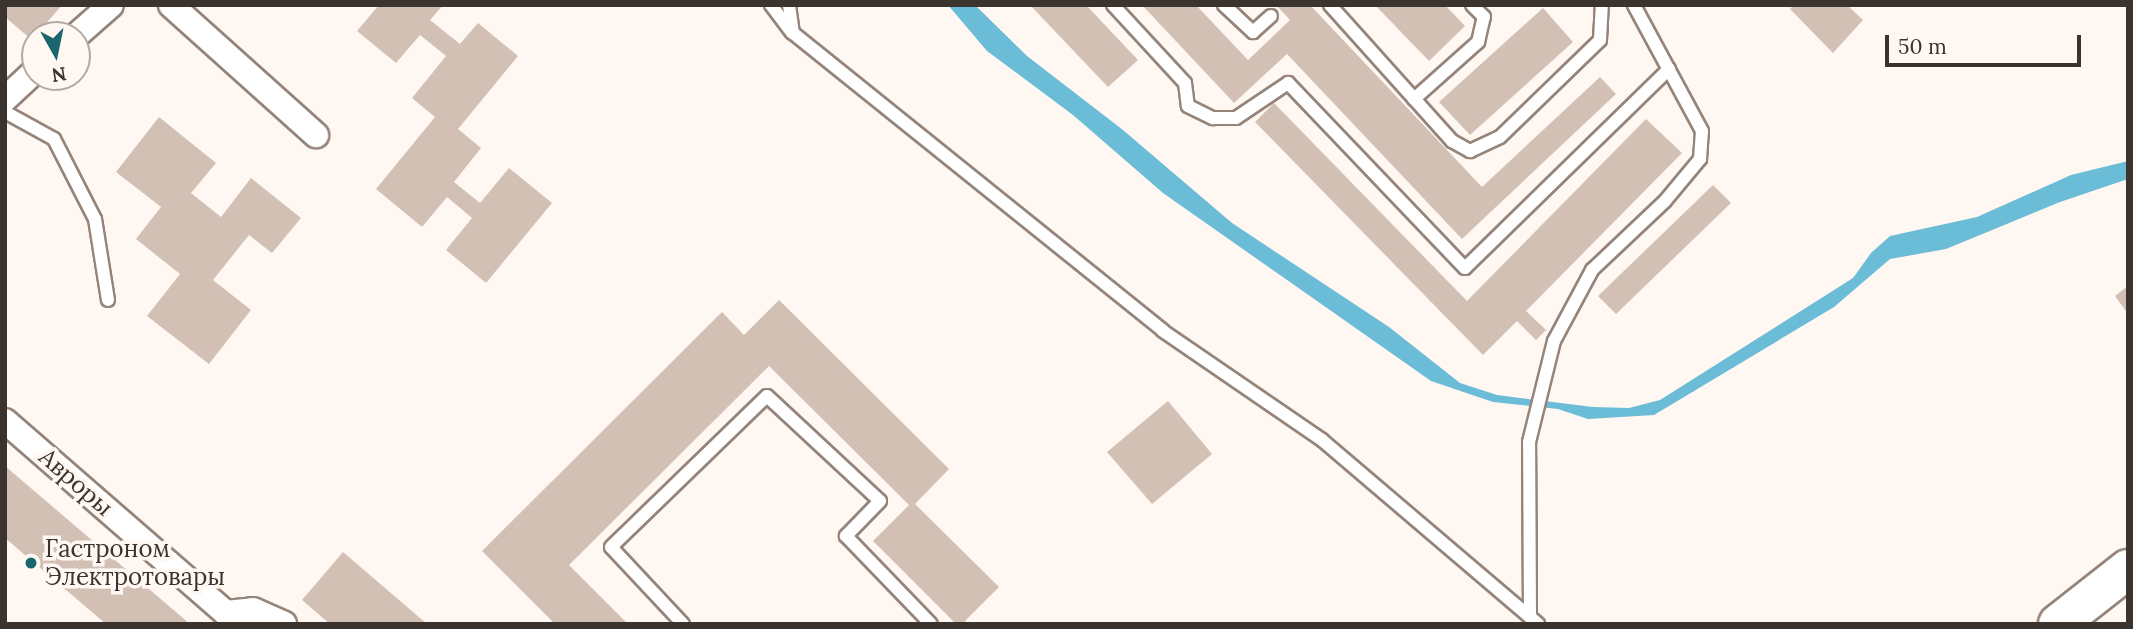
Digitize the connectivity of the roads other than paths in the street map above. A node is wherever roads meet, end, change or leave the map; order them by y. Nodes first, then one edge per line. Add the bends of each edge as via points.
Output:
1 (111, 5) edge
2 (171, 5) edge
3 (771, 5) edge
4 (789, 5) edge
5 (1113, 5) edge
6 (1224, 5) edge
7 (1330, 5) edge
8 (1472, 5) edge
9 (1602, 5) edge
10 (1634, 5) edge
11 (1271, 16) dead end
12 (91, 23) edge
13 (793, 33) junction
14 (1669, 69) junction
15 (21, 84) edge
16 (5, 99) edge
17 (1414, 99) junction
18 (5, 112) edge
19 (316, 135) dead end
20 (108, 300) dead end
21 (5, 421) edge
22 (2128, 569) edge
23 (1534, 620) edge
24 (285, 624) edge
25 (683, 624) edge
26 (931, 624) edge
27 (2058, 624) edge

1 - 12 street
2 - 19 street
3 - 13 lane
4 - 13 lane
5 - 14 lane via 1185,83 1188,106 1213,118 1236,118 1288,83 1465,268
6 - 11 lane via 1254,32
7 - 17 lane
8 - 17 lane via 1484,17 1478,42
9 - 17 lane via 1600,40 1500,136 1470,151 1452,141
10 - 14 lane
13 - 23 lane via 1163,331 1322,440
14 - 23 lane via 1702,131 1700,159 1665,201 1592,270 1554,341 1529,442
15 - 16 street
18 - 20 lane via 54,139 95,219
21 - 24 street, Авроры via 226,613 253,610
22 - 27 highway
25 - 26 lane via 611,547 767,396 880,502 846,536

